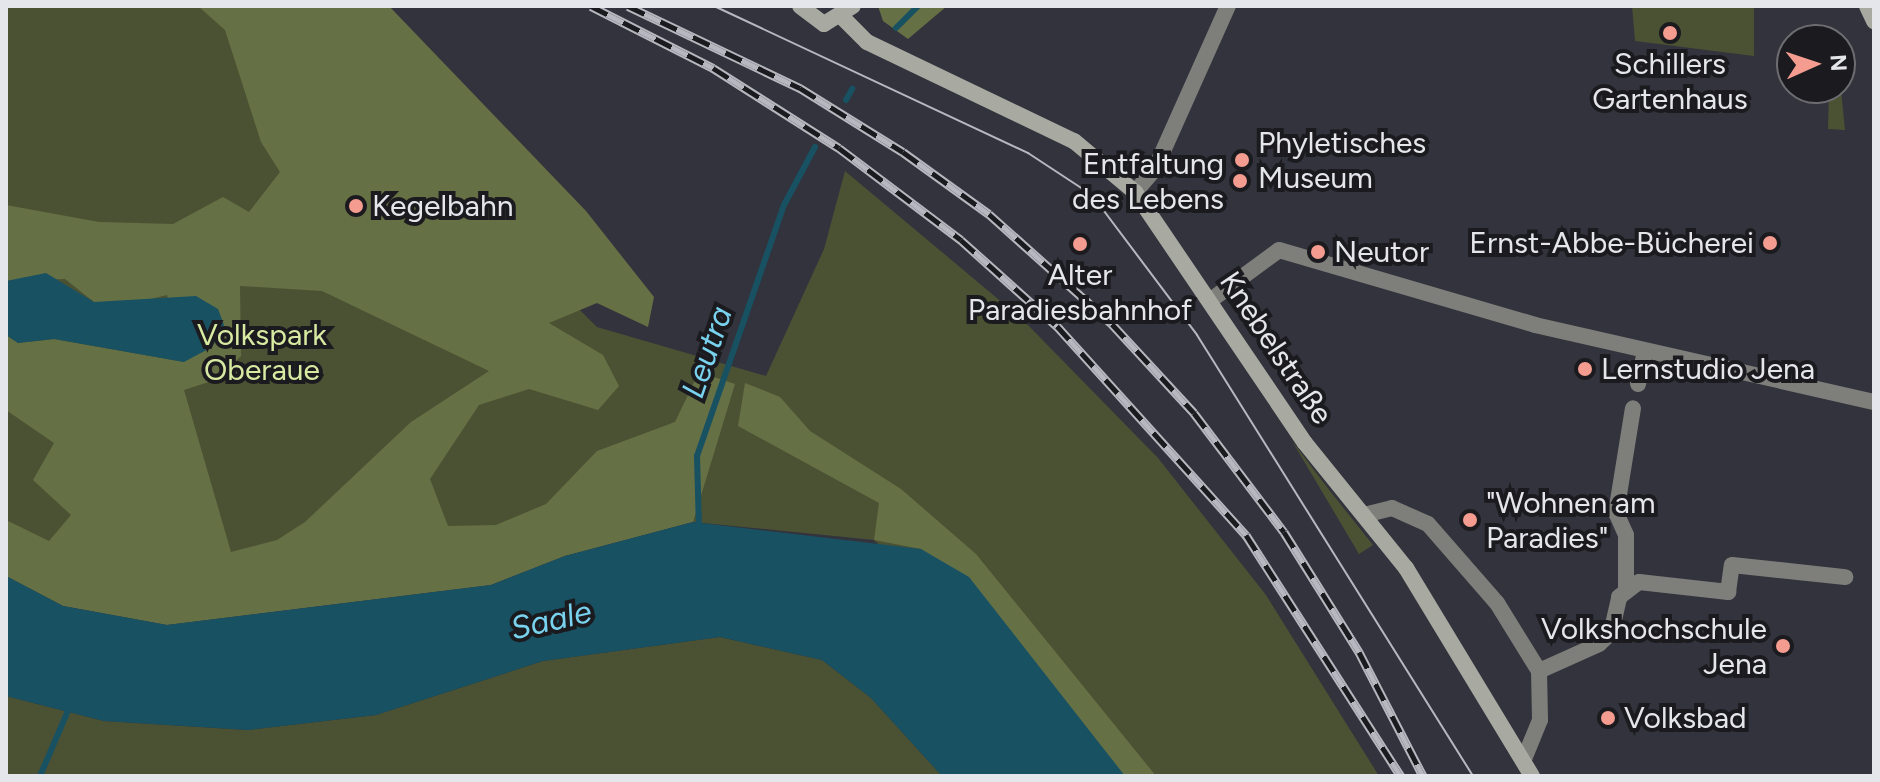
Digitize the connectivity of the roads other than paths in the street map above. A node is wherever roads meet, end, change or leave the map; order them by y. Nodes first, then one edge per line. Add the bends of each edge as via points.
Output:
1 (800, 6) edge
2 (1228, 6) edge
3 (1867, 6) edge
4 (848, 12) edge
5 (1874, 21) edge
6 (1135, 192) junction
7 (1211, 300) junction
8 (1645, 351) junction
9 (1638, 384) dead end
10 (1874, 402) edge
11 (1633, 408) dead end
12 (1364, 515) junction
13 (1845, 577) dead end
14 (1626, 587) junction
15 (1539, 671) junction
16 (1524, 759) junction
17 (1532, 776) edge

1 - 4 main road via 817,22
2 - 6 street via 1155,169
3 - 5 main road
4 - 6 main road, Knebelstraße via 867,42 1074,141
6 - 7 main road, Knebelstraße
7 - 8 street via 1279,250
7 - 12 main road, Knebelstraße via 1305,443
8 - 9 street
8 - 10 street
11 - 14 street via 1616,513 1626,535
12 - 15 street via 1392,508 1428,524 1497,603
12 - 16 main road, Knebelstraße via 1406,568
13 - 14 street via 1732,565 1728,592 1639,582
14 - 15 street via 1611,633
15 - 16 street via 1540,720
16 - 17 main road, Knebelstraße

